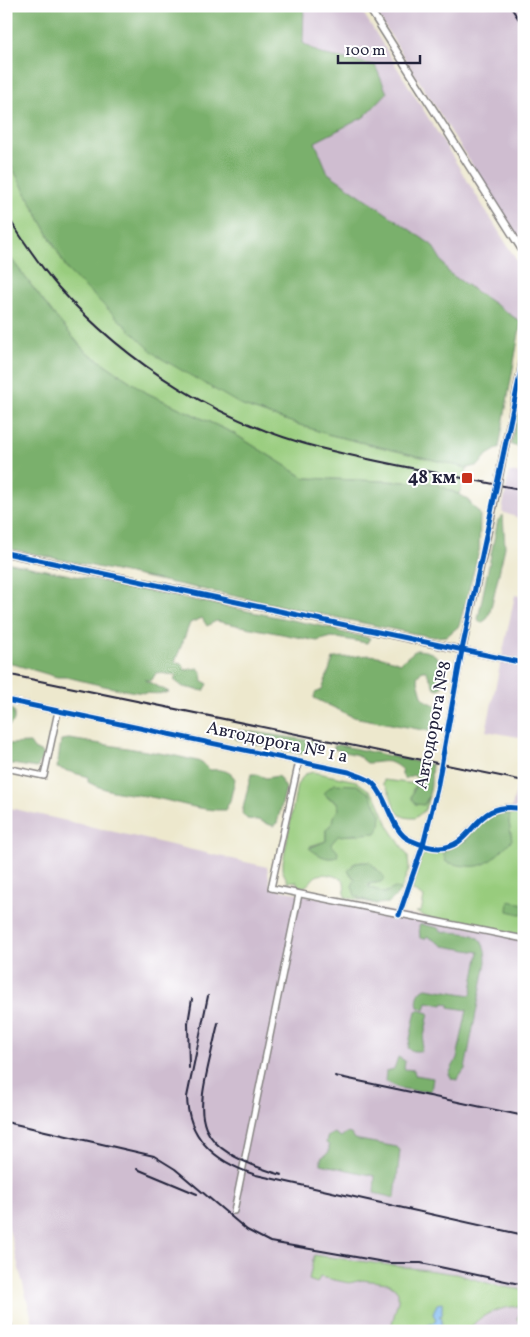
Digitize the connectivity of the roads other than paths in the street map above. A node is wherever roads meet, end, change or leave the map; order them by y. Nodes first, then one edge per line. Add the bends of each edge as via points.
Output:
1 (368, 6) edge
2 (524, 253) edge
3 (524, 356) edge
4 (6, 553) edge
5 (462, 650) junction
6 (524, 663) edge
7 (6, 700) edge
8 (58, 711) junction
9 (298, 761) junction
10 (6, 768) edge
11 (524, 809) edge
12 (423, 845) junction
13 (299, 894) junction
14 (399, 915) junction
15 (524, 938) edge
16 (234, 1212) dead end
17 (6, 1321) edge
18 (9, 1331) edge

1 - 2 street
3 - 5 street, Автодорога №8, bridge
4 - 5 street
5 - 6 street
5 - 12 street, Автодорога №8 via 437,789
7 - 8 street, Автодорога № 1 а
8 - 9 street, Автодорога № 1 а
8 - 10 street via 44,776
9 - 12 street, Автодорога № 1 а via 349,772 370,781 382,795 400,832 406,839
9 - 13 street via 271,888
11 - 12 street, Автодорога № 1 а via 510,806 494,809 453,845 441,848
12 - 14 street, Автодорога №8
13 - 14 street
13 - 16 street
14 - 15 street
17 - 18 highway

